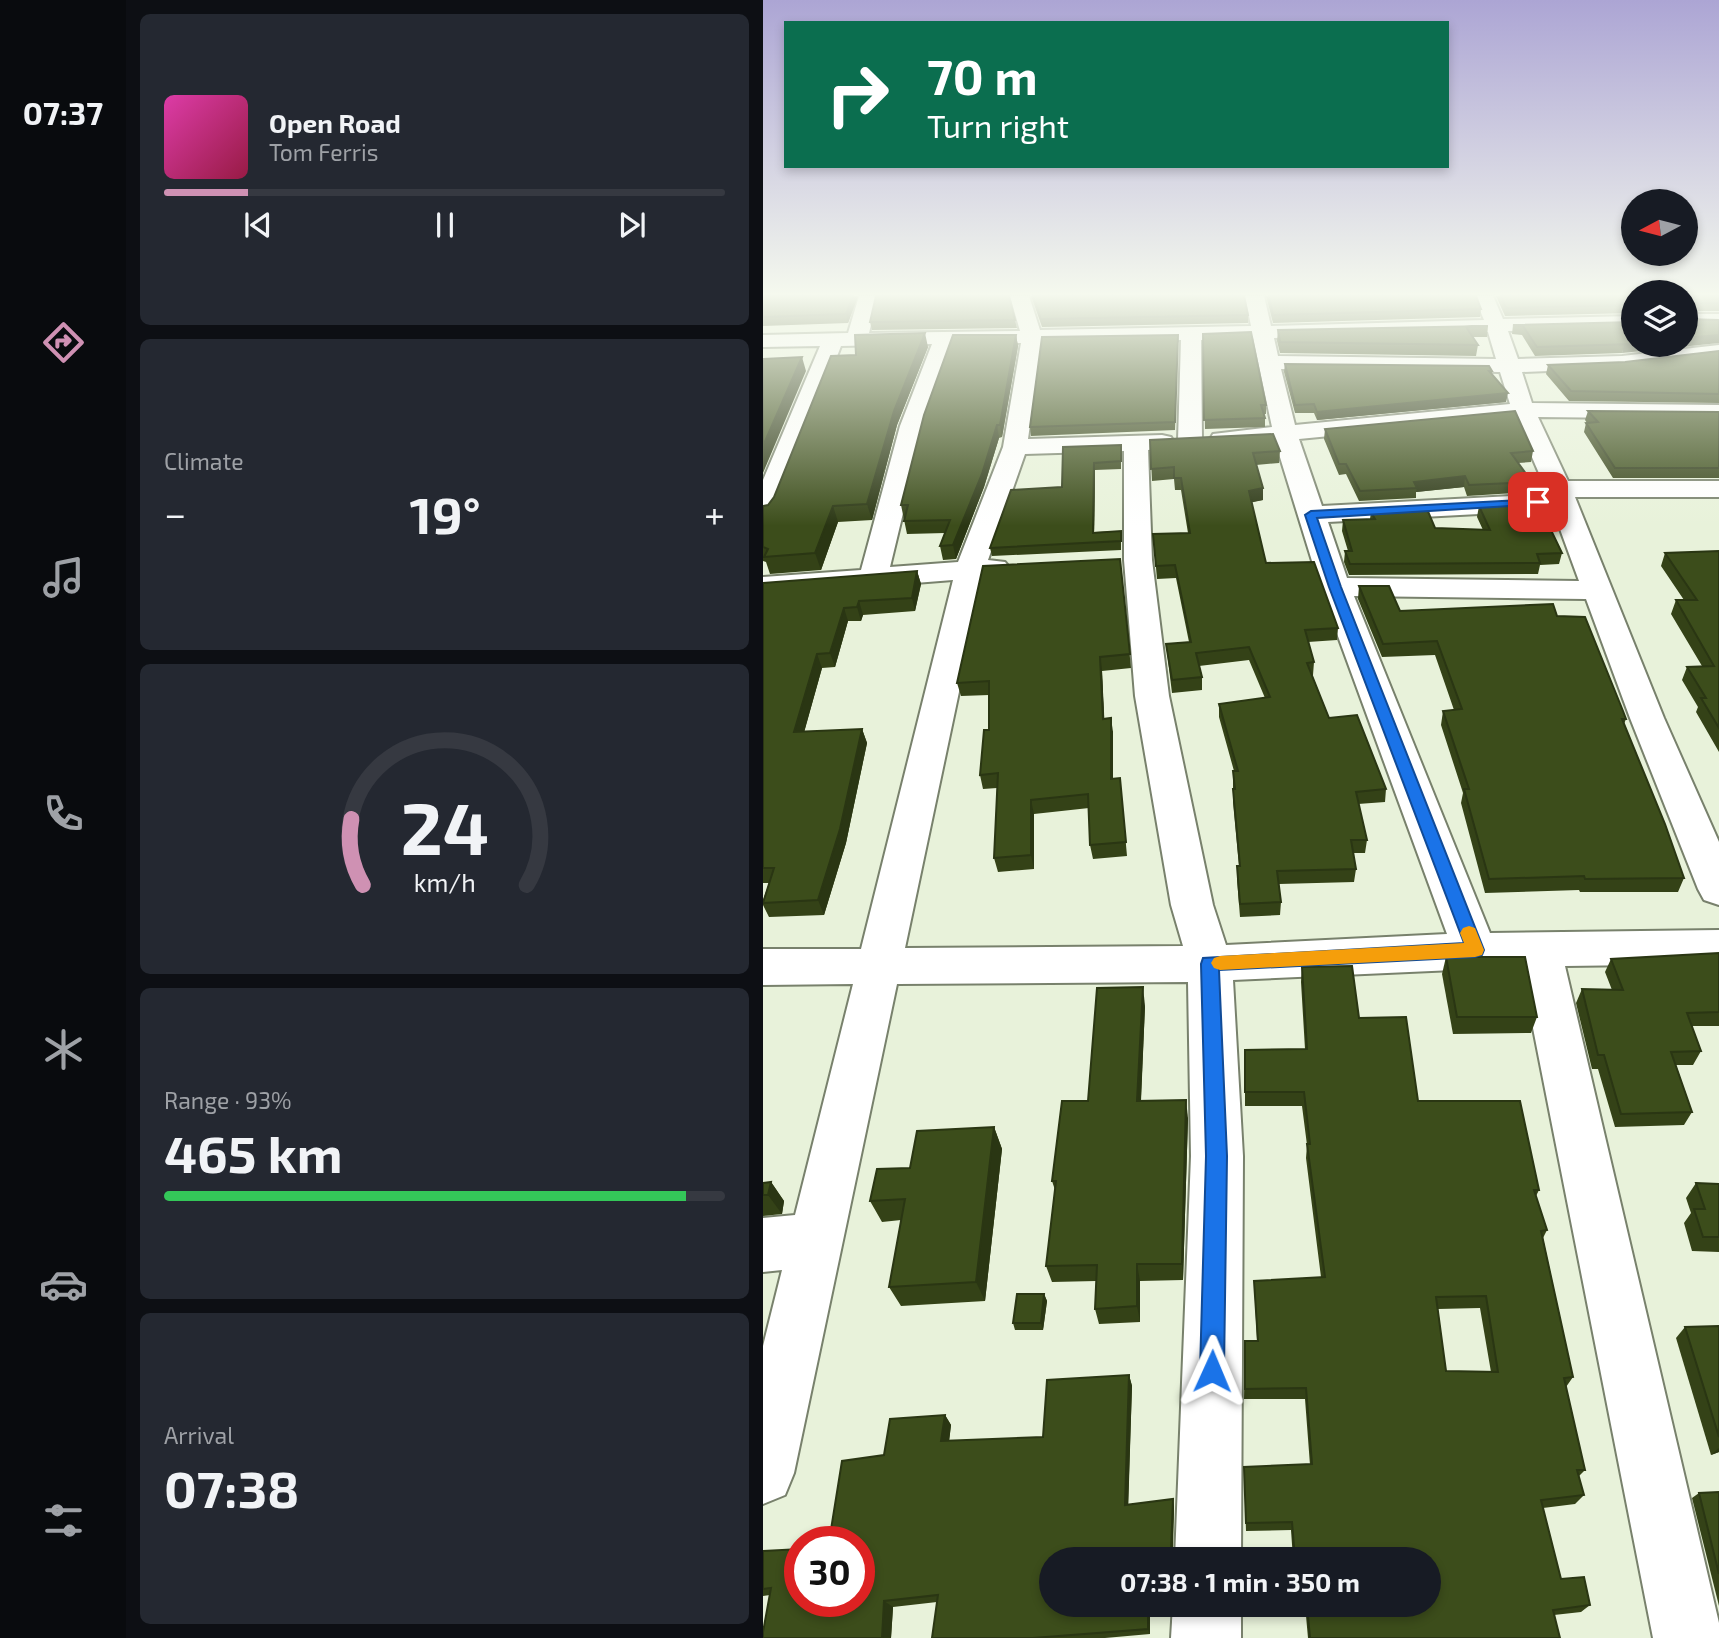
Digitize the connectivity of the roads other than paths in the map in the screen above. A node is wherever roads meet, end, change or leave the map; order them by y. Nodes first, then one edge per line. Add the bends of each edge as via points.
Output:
1 (829, 372) edge
2 (930, 372) edge
3 (1026, 372) edge
4 (1191, 372) edge
5 (1272, 372) edge
6 (1510, 372) edge
7 (1523, 410) junction
8 (1719, 412) edge
9 (1285, 434) junction
10 (1190, 440) junction
11 (1136, 443) junction
12 (1015, 447) junction
13 (1719, 489) edge
14 (1561, 495) junction
15 (763, 512) edge
16 (1311, 515) junction
17 (1022, 566) edge
18 (970, 569) junction
19 (873, 579) junction
20 (763, 586) edge
21 (1335, 587) junction
22 (1596, 590) junction
23 (1719, 889) edge
24 (1719, 947) edge
25 (1539, 949) junction
26 (1475, 950) junction
27 (1210, 964) junction
28 (880, 966) junction
29 (763, 967) edge
30 (814, 1240) junction
31 (763, 1245) edge
32 (763, 1473) edge
33 (1208, 1547) edge
34 (1207, 1617) edge
35 (1206, 1638) edge
36 (1688, 1638) edge

1 - 15 street
2 - 19 street
3 - 12 street
4 - 10 street
5 - 9 street
6 - 7 street
7 - 8 street
7 - 9 street
7 - 14 street
9 - 10 street
9 - 16 street
10 - 11 street
11 - 12 street
11 - 27 street via 1125,561 1192,905
12 - 18 street
13 - 14 street
14 - 16 street
14 - 22 street
16 - 21 street
17 - 18 street
18 - 19 street
18 - 28 street
19 - 20 street
21 - 22 street
21 - 26 street
22 - 23 street
24 - 25 street
25 - 26 street
25 - 36 street
26 - 27 street
27 - 28 street
27 - 33 street via 1217,1156
28 - 29 street
28 - 30 street
30 - 31 street
30 - 32 street
34 - 35 street

